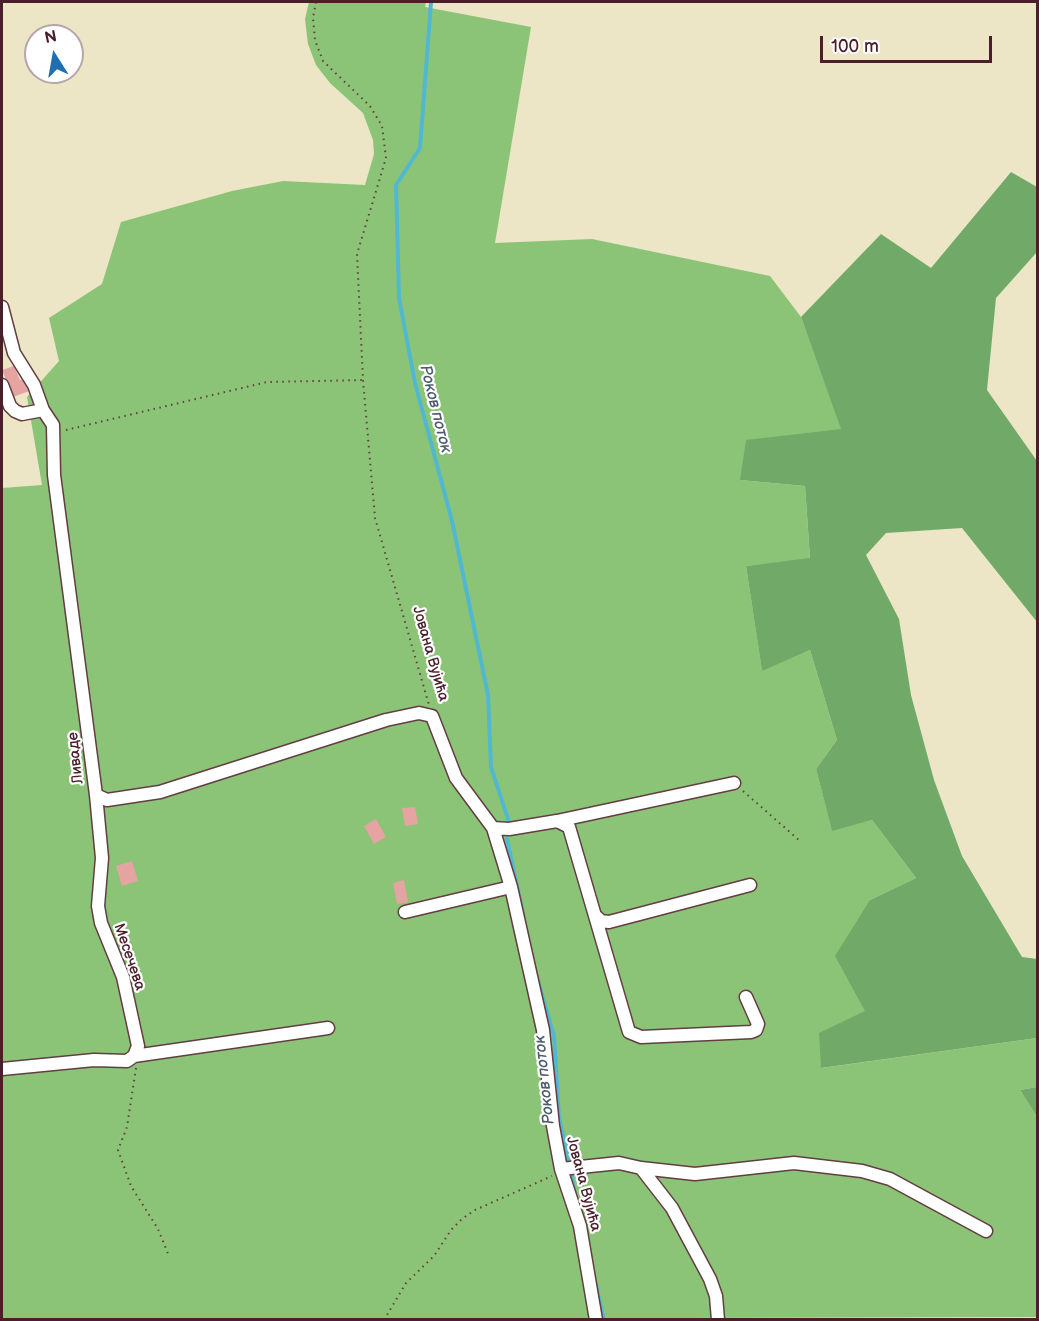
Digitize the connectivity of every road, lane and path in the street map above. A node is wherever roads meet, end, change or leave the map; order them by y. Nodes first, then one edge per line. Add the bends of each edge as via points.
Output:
1 (316, 2) edge
2 (2, 307) edge
3 (363, 380) junction
4 (2, 385) edge
5 (43, 410) junction
6 (54, 433) junction
7 (432, 716) junction
8 (734, 783) joint
9 (96, 795) junction
10 (557, 821) junction
11 (493, 828) junction
12 (800, 841) dead end
13 (750, 885) dead end
14 (511, 887) junction
15 (405, 912) dead end
16 (597, 917) junction
17 (746, 997) dead end
18 (328, 1028) dead end
19 (134, 1056) junction
20 (2, 1069) edge
21 (567, 1168) junction
22 (641, 1168) junction
23 (986, 1231) dead end
24 (169, 1256) dead end
25 (384, 1320) edge
26 (596, 1320) edge
27 (718, 1320) edge

1 - 3 path, Јована Вујића via 315,40 323,61 370,106 382,126 386,158 357,254
2 - 5 street, Ливаде via 14,353
3 - 6 path via 267,382
3 - 7 path, Јована Вујића via 375,518
4 - 5 street via 15,411 22,414
5 - 6 street, Ливаде
6 - 9 street, Ливаде via 54,475
7 - 9 street, Ливаде via 406,715 160,792 107,800
7 - 11 street, Јована Вујића via 456,778
8 - 10 street
8 - 12 path
9 - 19 street, Месечева via 102,858 100,923 123,977 138,1046
10 - 11 street
10 - 16 street via 569,827 572,834
11 - 14 street, Јована Вујића
13 - 16 street via 609,922
14 - 15 street
14 - 21 street, Јована Вујића via 543,1030 553,1126
16 - 17 street via 624,1025 635,1035 751,1032 758,1024
18 - 19 street
19 - 20 street via 127,1061 94,1060
19 - 24 path via 136,1070 127,1126 118,1150 131,1186 159,1229
21 - 22 street via 619,1163
21 - 25 path via 462,1218 434,1256 406,1283
21 - 26 street, Јована Вујића
22 - 23 street via 695,1174 794,1163 862,1171 890,1179
22 - 27 street via 672,1209 710,1279

